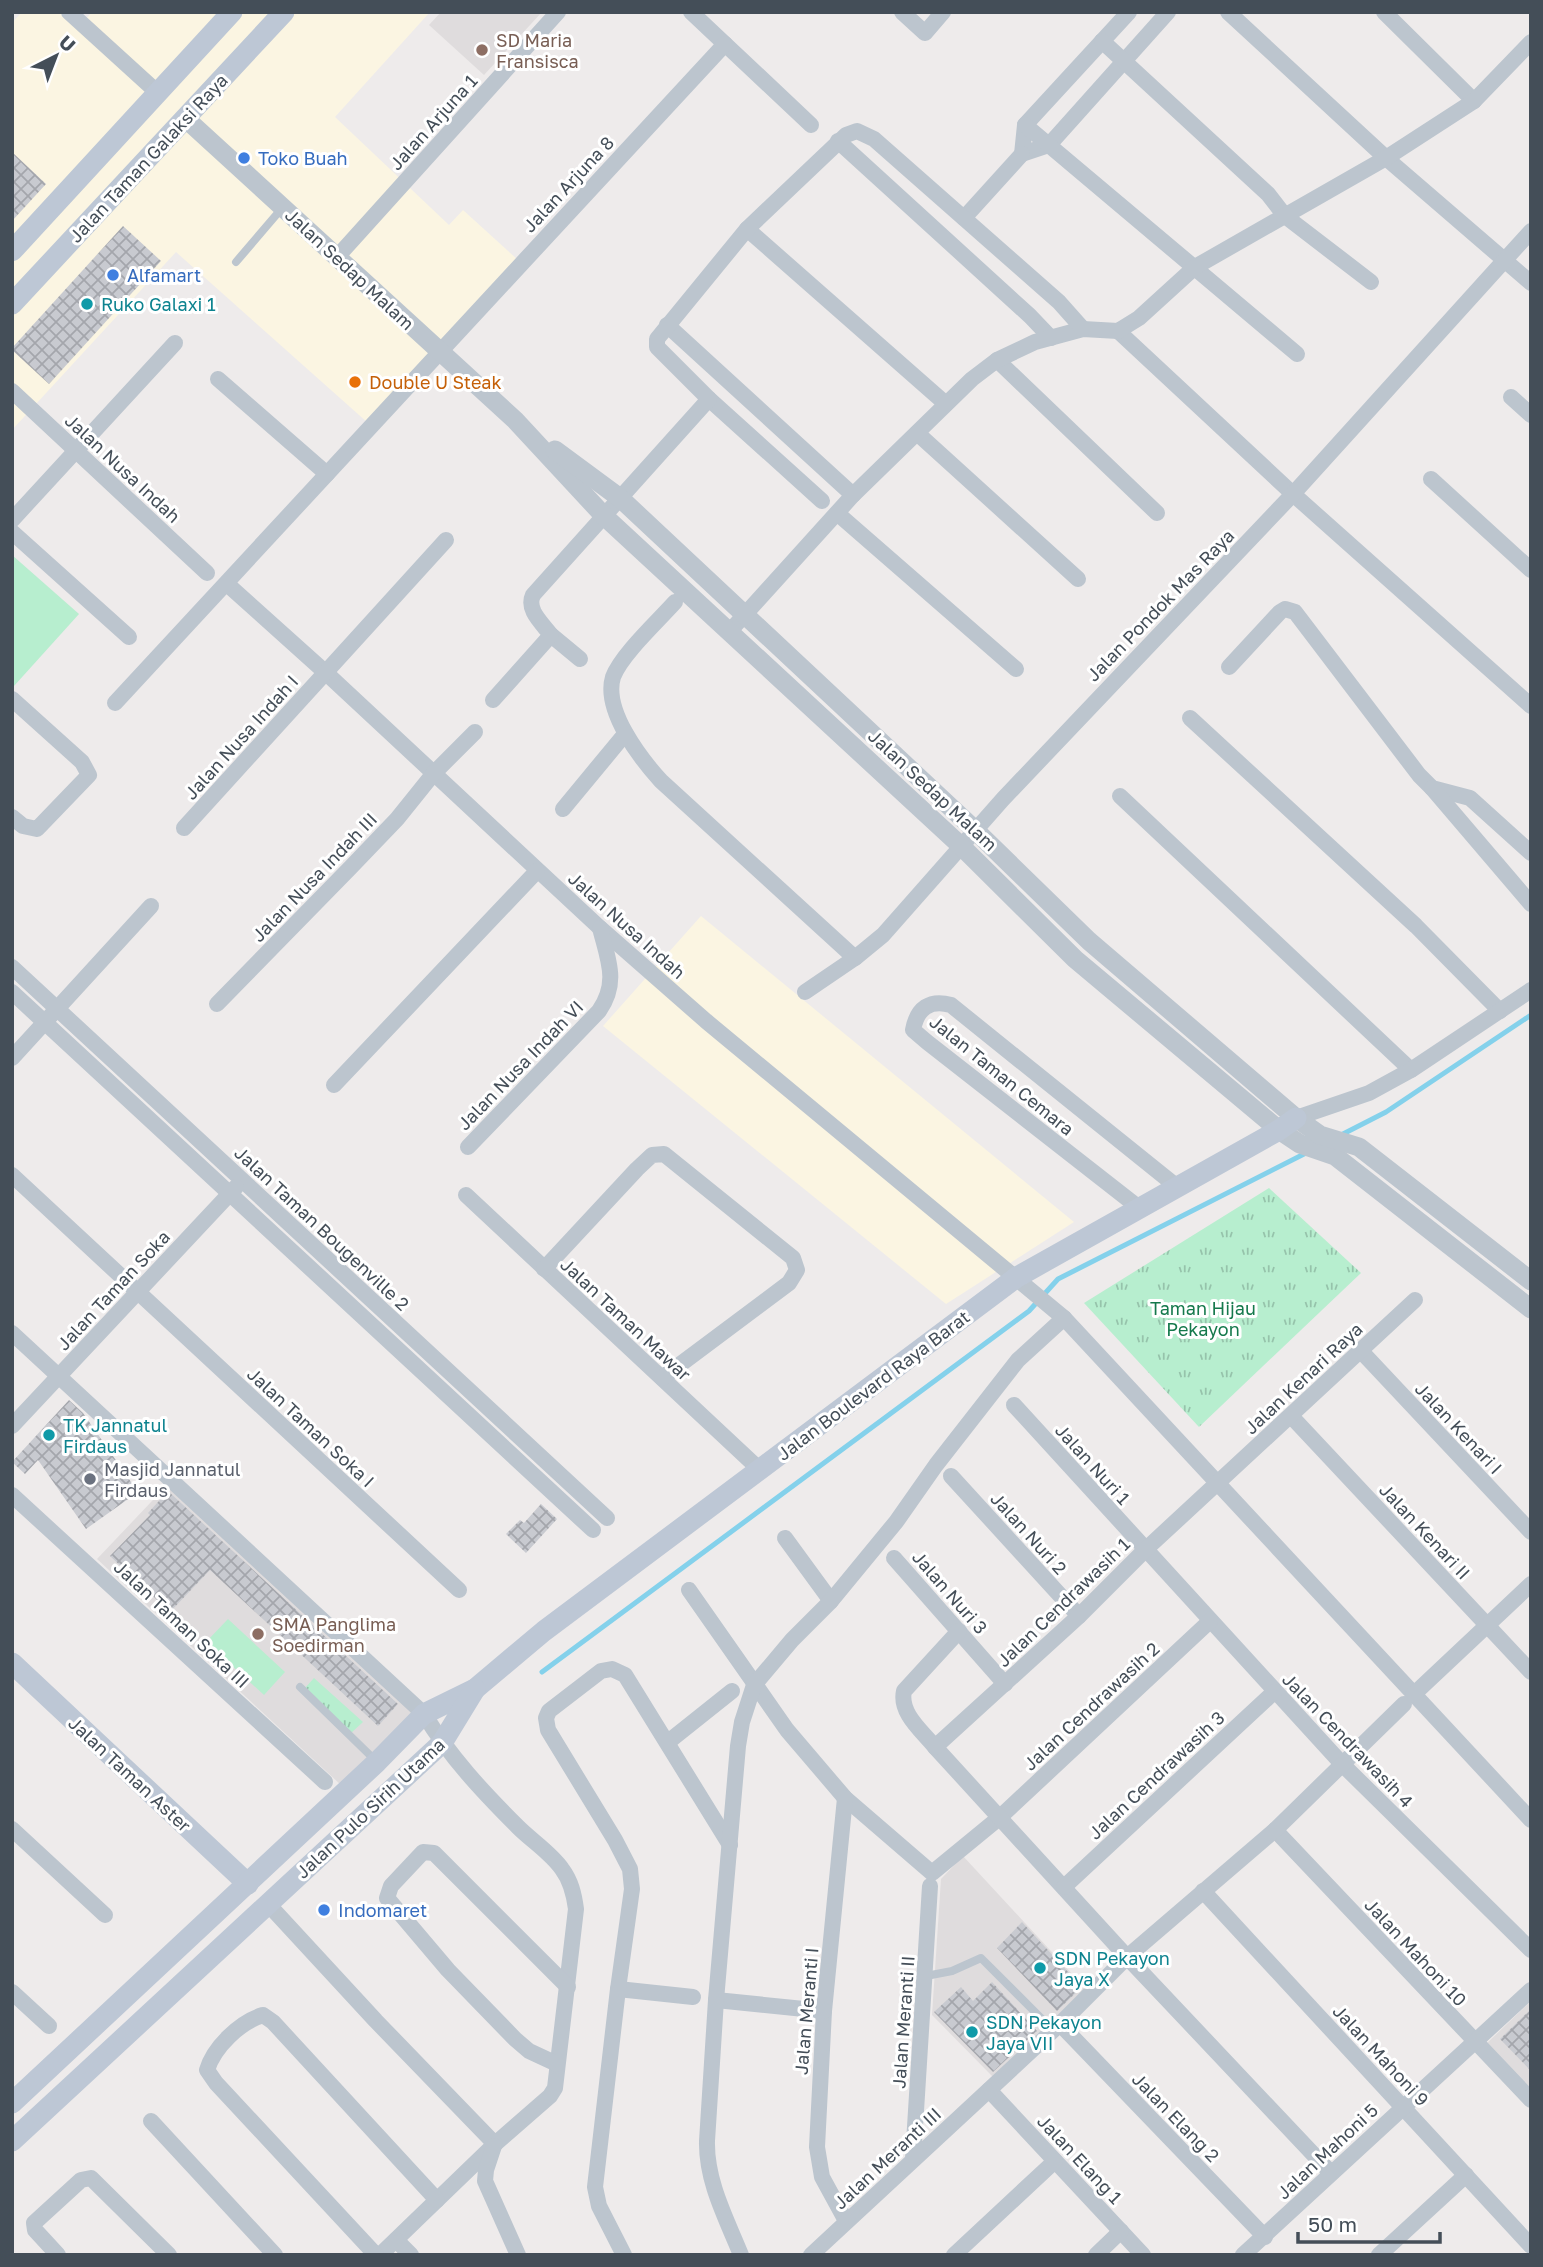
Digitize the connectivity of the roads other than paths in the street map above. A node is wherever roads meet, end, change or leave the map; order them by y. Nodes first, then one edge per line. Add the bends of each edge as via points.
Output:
1 (69, 12) edge
2 (232, 12) edge
3 (284, 12) edge
4 (558, 12) edge
5 (691, 12) edge
6 (902, 12) edge
7 (943, 12) edge
8 (1129, 12) edge
9 (1168, 12) edge
10 (1228, 12) edge
11 (1384, 12) edge
12 (1102, 41) junction
13 (1531, 42) edge
14 (724, 44) junction
15 (1124, 62) junction
16 (158, 93) junction
17 (1474, 101) junction
18 (185, 118) junction
19 (811, 125) dead end
20 (1025, 125) junction
21 (838, 141) junction
22 (1049, 145) junction
23 (1022, 154) junction
24 (1386, 158) junction
25 (52, 208) junction
26 (283, 208) junction
27 (1285, 216) junction
28 (964, 218) junction
29 (747, 229) junction
30 (1531, 231) edge
31 (79, 232) junction
32 (12, 251) edge
33 (337, 257) junction
34 (1505, 261) junction
35 (236, 262) dead end
36 (1195, 267) junction
37 (1371, 282) dead end
38 (1531, 283) edge
39 (12, 304) edge
40 (667, 325) junction
41 (1083, 330) junction
42 (1118, 331) junction
43 (1051, 338) junction
44 (175, 343) dead end
45 (440, 351) junction
46 (1297, 354) dead end
47 (997, 360) junction
48 (218, 379) dead end
49 (12, 391) edge
50 (1511, 397) dead end
51 (709, 399) junction
52 (946, 404) junction
53 (1531, 415) edge
54 (514, 420) junction
55 (917, 433) junction
56 (76, 451) junction
57 (327, 474) junction
58 (1431, 480) dead end
59 (1293, 494) junction
60 (853, 495) junction
61 (620, 498) junction
62 (822, 501) dead end
63 (1157, 513) dead end
64 (838, 514) junction
65 (604, 516) junction
66 (12, 520) edge
67 (12, 532) edge
68 (446, 540) dead end
69 (1531, 570) edge
70 (207, 573) dead end
71 (1078, 579) dead end
72 (227, 584) junction
73 (675, 602) dead end
74 (746, 614) junction
75 (730, 631) junction
76 (551, 635) junction
77 (129, 637) dead end
78 (580, 659) dead end
79 (1229, 667) dead end
80 (1016, 669) dead end
81 (326, 672) junction
82 (12, 699) edge
83 (493, 700) dead end
84 (115, 703) dead end
85 (1531, 706) edge
86 (1190, 718) dead end
87 (475, 732) dead end
88 (625, 734) junction
89 (434, 773) junction
90 (1432, 788) junction
91 (1120, 796) dead end
92 (563, 809) dead end
93 (12, 817) edge
94 (184, 828) dead end
95 (975, 830) junction
96 (961, 846) junction
97 (1531, 853) edge
98 (537, 871) junction
99 (1531, 904) edge
100 (151, 906) dead end
101 (600, 929) junction
102 (855, 958) junction
103 (12, 967) edge
104 (1531, 990) edge
105 (12, 992) edge
106 (805, 992) dead end
107 (217, 1004) dead end
108 (58, 1009) junction
109 (1500, 1011) junction
110 (45, 1022) junction
111 (12, 1058) edge
112 (1411, 1070) junction
113 (334, 1085) dead end
114 (1287, 1124) junction
115 (468, 1147) dead end
116 (12, 1175) edge
117 (242, 1180) junction
118 (1176, 1186) junction
119 (230, 1194) junction
120 (466, 1195) dead end
121 (1138, 1207) junction
122 (544, 1269) junction
123 (1531, 1281) edge
124 (1023, 1283) junction
125 (138, 1292) junction
126 (1415, 1300) dead end
127 (1531, 1310) edge
128 (1064, 1318) junction
129 (12, 1333) edge
130 (1360, 1350) junction
131 (59, 1376) junction
132 (662, 1378) junction
133 (1013, 1405) dead end
134 (1291, 1416) junction
135 (12, 1426) edge
136 (760, 1470) junction
137 (951, 1476) dead end
138 (1217, 1484) junction
139 (12, 1495) edge
140 (607, 1518) dead end
141 (593, 1530) dead end
142 (1531, 1532) edge
143 (785, 1538) dead end
144 (1145, 1550) junction
145 (894, 1558) dead end
146 (1531, 1584) edge
147 (459, 1590) dead end
148 (689, 1590) dead end
149 (831, 1601) junction
150 (1079, 1616) junction
151 (1210, 1621) junction
152 (1485, 1624) junction
153 (959, 1631) junction
154 (12, 1663) edge
155 (1531, 1672) edge
156 (1005, 1684) junction
157 (754, 1685) junction
158 (300, 1687) dead end
159 (475, 1689) junction
160 (732, 1691) dead end
161 (1274, 1692) junction
162 (1408, 1700) junction
163 (424, 1714) junction
164 (668, 1742) junction
165 (442, 1744) junction
166 (934, 1747) junction
167 (377, 1762) junction
168 (1343, 1765) junction
169 (325, 1782) dead end
170 (845, 1798) junction
171 (999, 1818) junction
172 (1531, 1820) edge
173 (12, 1829) edge
174 (1275, 1830) junction
175 (730, 1845) junction
176 (248, 1884) junction
177 (930, 1886) dead end
178 (1064, 1887) junction
179 (1203, 1891) junction
180 (268, 1904) junction
181 (105, 1915) dead end
182 (191, 1936) junction
183 (1531, 1950) edge
184 (211, 1957) junction
185 (1127, 1957) junction
186 (926, 1976) junction
187 (568, 1987) junction
188 (618, 1989) junction
189 (1531, 1990) edge
190 (12, 1992) edge
191 (693, 1997) dead end
192 (716, 2000) junction
193 (824, 2011) junction
194 (49, 2026) dead end
195 (1056, 2027) junction
196 (1475, 2042) junction
197 (557, 2064) junction
198 (989, 2090) junction
199 (1531, 2100) edge
200 (12, 2103) edge
201 (1402, 2106) junction
202 (151, 2121) dead end
203 (12, 2141) edge
204 (495, 2144) junction
205 (913, 2159) junction
206 (1055, 2161) junction
207 (1331, 2173) junction
208 (1466, 2175) junction
209 (437, 2200) junction
210 (846, 2221) junction
211 (1121, 2231) junction
212 (1265, 2236) junction
213 (396, 2240) junction
214 (1531, 2247) edge
215 (58, 2255) edge
216 (169, 2255) edge
217 (275, 2255) edge
218 (378, 2255) edge
219 (411, 2255) edge
220 (517, 2255) edge
221 (624, 2255) edge
222 (741, 2255) edge
223 (811, 2255) edge
224 (954, 2255) edge
225 (1096, 2255) edge
226 (1143, 2255) edge
227 (1243, 2255) edge
228 (1379, 2255) edge
229 (1523, 2255) edge

1 - 16 street
2 - 16 main road, Jalan Taman Galaksi Raya
3 - 18 main road, Jalan Taman Galaksi Raya
4 - 33 street, Jalan Arjuna 1
5 - 14 street
6 - 7 street via 925,33
8 - 12 street
9 - 15 street
10 - 24 street
11 - 17 street
12 - 15 street
12 - 20 street
13 - 17 street
14 - 19 street
14 - 45 street, Jalan Arjuna 8
15 - 22 street
15 - 27 street via 1268,194
16 - 25 main road, Jalan Taman Galaksi Raya
17 - 24 street
18 - 26 street, Jalan Sedap Malam
18 - 31 main road, Jalan Taman Galaksi Raya
20 - 22 street
20 - 23 street
21 - 28 street via 853,132 868,135
21 - 29 street
21 - 43 street
22 - 23 street
22 - 36 street
23 - 28 street
24 - 27 street
24 - 34 street
25 - 31 main road
25 - 32 main road, Jalan Taman Galaksi Raya
26 - 33 street, Jalan Sedap Malam
26 - 35 lane
27 - 36 street
27 - 37 street
28 - 41 street via 1059,302
29 - 40 street
29 - 52 street
30 - 34 street, Jalan Pondok Mas Raya
31 - 39 main road, Jalan Taman Galaksi Raya
33 - 45 street, Jalan Sedap Malam
34 - 38 street
34 - 59 street, Jalan Pondok Mas Raya
36 - 42 street via 1150,310
36 - 46 street
40 - 51 street via 657,347
40 - 60 street
41 - 42 street
41 - 43 street
42 - 59 street
43 - 47 street
44 - 56 street
45 - 54 street, Jalan Sedap Malam
45 - 57 street, Jalan Arjuna 8
47 - 52 street
47 - 63 street
48 - 57 street
49 - 56 street, Jalan Nusa Indah
50 - 53 street
51 - 61 street
51 - 62 street
52 - 55 street
54 - 61 street, Jalan Sedap Malam
54 - 65 street, Jalan Sedap Malam
55 - 60 street
55 - 71 street
56 - 66 street
56 - 70 street, Jalan Nusa Indah
57 - 72 street, Jalan Arjuna 8
58 - 69 street
59 - 85 street
59 - 95 street, Jalan Pondok Mas Raya
60 - 64 street
61 - 65 street
61 - 74 street, Jalan Sedap Malam
64 - 74 street
64 - 80 street
65 - 75 street, Jalan Sedap Malam
65 - 76 street via 530,601
67 - 77 street
68 - 81 street, Jalan Nusa Indah I
72 - 81 street, Jalan Nusa Indah
72 - 84 street, Jalan Arjuna 8
73 - 88 street via 623,660 613,678 613,699
74 - 75 street
74 - 95 street, Jalan Sedap Malam
75 - 96 street, Jalan Sedap Malam
76 - 78 street
76 - 83 street
79 - 90 street via 1280,612 1290,609
81 - 89 street, Jalan Nusa Indah
81 - 94 street, Jalan Nusa Indah I
82 - 93 street via 82,762 89,775 37,829
86 - 109 street via 1416,926
87 - 89 street, Jalan Nusa Indah III
88 - 92 street
88 - 102 street via 662,781
89 - 98 street, Jalan Nusa Indah
89 - 107 street, Jalan Nusa Indah III via 379,838
90 - 97 street via 1470,798
90 - 99 street
91 - 112 street
95 - 96 street, Jalan Pondok Mas Raya
95 - 114 street, Jalan Sedap Malam
96 - 102 street, Jalan Pondok Mas Raya via 883,935
96 - 114 street, Jalan Sedap Malam via 1076,959
98 - 101 street, Jalan Nusa Indah
98 - 113 street
100 - 108 street
101 - 115 street, Jalan Nusa Indah VI via 610,967 608,998
101 - 124 street, Jalan Nusa Indah
102 - 106 street, Jalan Pondok Mas Raya
103 - 108 street, Jalan Taman Bougenville 2
104 - 109 street
105 - 110 street, Jalan Taman Bougenville 2
108 - 110 street
108 - 117 street, Jalan Taman Bougenville 2
109 - 112 street
110 - 111 street
110 - 119 street, Jalan Taman Bougenville 2
112 - 114 street via 1369,1093
114 - 118 main road, Jalan Boulevard Raya Barat
114 - 123 street, Jalan Sedap Malam via 1359,1147
114 - 127 street, Jalan Sedap Malam via 1300,1144 1335,1156
116 - 125 street, Jalan Taman Soka I
117 - 119 street, Jalan Taman Soka
117 - 140 street, Jalan Taman Bougenville 2
118 - 121 main road, Jalan Boulevard Raya Barat
118 - 121 street, Jalan Taman Cemara via 951,1005 939,1001 915,1019 913,1030 927,1042
119 - 125 street, Jalan Taman Soka
119 - 141 street, Jalan Taman Bougenville 2
120 - 122 street, Jalan Taman Mawar
121 - 124 main road, Jalan Boulevard Raya Barat
122 - 132 street, Jalan Taman Mawar
122 - 132 street via 652,1155 664,1154 793,1258 797,1270 789,1283
124 - 128 street, Jalan Nusa Indah
124 - 136 main road, Jalan Boulevard Raya Barat
125 - 131 street, Jalan Taman Soka
125 - 147 street, Jalan Taman Soka I
126 - 130 street, Jalan Kenari Raya
128 - 138 street, Jalan Nusa Indah
128 - 149 street via 1018,1360
129 - 131 street
130 - 134 street, Jalan Kenari Raya
130 - 142 street, Jalan Kenari I
131 - 135 street, Jalan Taman Soka
131 - 163 street
132 - 136 street, Jalan Taman Mawar
133 - 144 street, Jalan Nuri 1
134 - 138 street, Jalan Kenari Raya
134 - 152 street, Jalan Kenari II
136 - 159 main road, Jalan Boulevard Raya Barat via 544,1631
137 - 150 street, Jalan Nuri 2
138 - 144 street, Jalan Cendrawasih 1
138 - 162 street, Jalan Nusa Indah
139 - 169 street, Jalan Taman Soka III
143 - 149 street
144 - 150 street, Jalan Cendrawasih 1
144 - 151 street, Jalan Cendrawasih 4
145 - 153 street, Jalan Nuri 3
146 - 152 street, Jalan Meranti III
148 - 157 street
149 - 157 street
150 - 156 street, Jalan Cendrawasih 1
151 - 161 street, Jalan Cendrawasih 4
151 - 171 street, Jalan Cendrawasih 2
152 - 155 street, Jalan Kenari II
152 - 162 street, Jalan Meranti III
153 - 156 street, Jalan Nuri 3
153 - 166 street via 903,1693 907,1713
154 - 176 main road, Jalan Taman Aster
156 - 166 street, Jalan Cendrawasih 1
157 - 170 street
157 - 175 street via 740,1734
158 - 167 lane
159 - 163 main road, Jalan Pulo Sirih Utama
159 - 165 main road, Jalan Pulo Sirih Utama
160 - 164 street
161 - 168 street, Jalan Cendrawasih 4
161 - 178 street, Jalan Cendrawasih 3
162 - 168 street, Jalan Meranti III
162 - 172 street, Jalan Nusa Indah
163 - 165 street
163 - 167 main road, Jalan Pulo Sirih Utama
164 - 175 street
164 - 188 street via 630,1681 612,1669 601,1671 553,1707 546,1718 548,1730 632,1876
165 - 180 main road, Jalan Pulo Sirih Utama
165 - 187 street via 520,1829 561,1866 572,1887 576,1909
166 - 171 street
167 - 176 main road, Jalan Pulo Sirih Utama
168 - 174 street, Jalan Meranti III
168 - 183 street, Jalan Cendrawasih 4
170 - 171 street, Jalan Cendrawasih 2 via 932,1873
170 - 193 street, Jalan Meranti I
171 - 178 street
173 - 181 street
174 - 179 street, Jalan Meranti III
174 - 196 street, Jalan Mahoni 10
175 - 192 street
176 - 182 main road, Jalan Pulo Sirih Utama
177 - 186 street, Jalan Meranti II
178 - 185 street
179 - 185 street, Jalan Meranti III
179 - 201 street, Jalan Mahoni 9
180 - 184 main road, Jalan Pulo Sirih Utama
180 - 204 street
182 - 184 main road
182 - 200 main road, Jalan Pulo Sirih Utama
184 - 203 main road, Jalan Pulo Sirih Utama
185 - 195 street, Jalan Meranti III
185 - 207 street
186 - 195 lane via 981,1958
186 - 205 street, Jalan Meranti II
187 - 197 street
187 - 197 street via 434,1853 423,1852 391,1886 387,1898 448,1970 523,2047
188 - 191 street
188 - 221 street via 595,2187 599,2206
189 - 196 street, Jalan Mahoni 5
190 - 194 street
192 - 193 street
192 - 222 street via 706,2153 713,2185
193 - 210 street, Jalan Meranti I via 818,2159 827,2190
195 - 198 street, Jalan Meranti III
195 - 212 street, Jalan Elang 2
196 - 199 street, Jalan Mahoni 10
196 - 201 street, Jalan Mahoni 5
197 - 204 street via 550,2096
198 - 205 street, Jalan Meranti III
198 - 206 street, Jalan Elang 1
201 - 207 street, Jalan Mahoni 5
201 - 208 street, Jalan Mahoni 9
202 - 217 street
204 - 209 street
204 - 220 street via 485,2181
205 - 210 street, Jalan Meranti III
206 - 211 street, Jalan Elang 1
206 - 224 street
207 - 212 street, Jalan Mahoni 5
208 - 214 street, Jalan Mahoni 9
208 - 228 street
209 - 213 street
209 - 218 street via 273,2022 263,2015 248,2020 211,2058 207,2070
210 - 223 street, Jalan Meranti III
211 - 225 street
211 - 226 street, Jalan Elang 1
212 - 227 street, Jalan Mahoni 5
213 - 218 street
213 - 219 street
214 - 229 street
215 - 216 street via 34,2223 80,2180 91,2178

